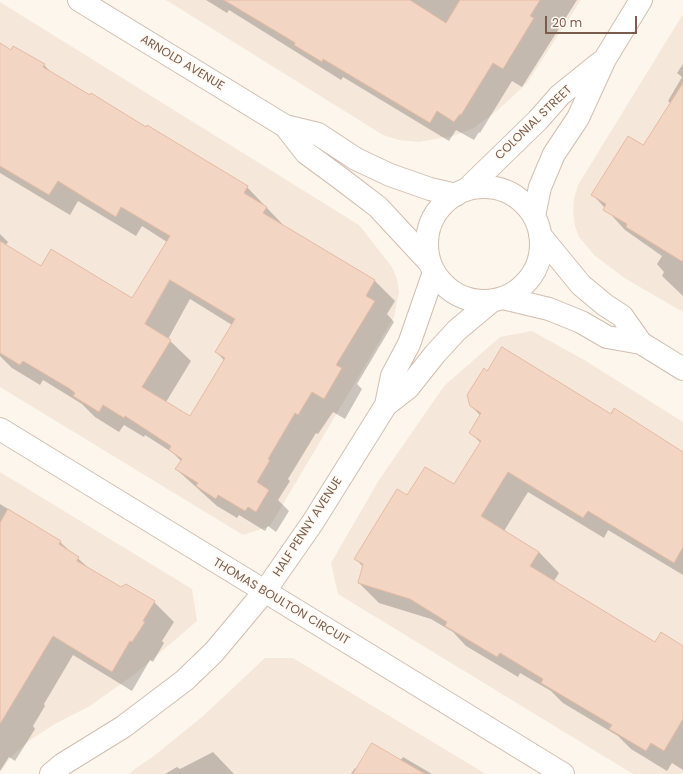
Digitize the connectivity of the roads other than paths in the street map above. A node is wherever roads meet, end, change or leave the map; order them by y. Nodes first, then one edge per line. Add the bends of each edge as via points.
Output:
1 (78, 0) edge
2 (641, 0) edge
3 (605, 59) junction
4 (284, 126) junction
5 (461, 192) junction
6 (537, 225) junction
7 (432, 267) junction
8 (498, 299) junction
9 (641, 343) junction
10 (683, 369) edge
11 (386, 405) junction
12 (0, 429) edge
13 (265, 591) junction
14 (51, 774) edge
15 (563, 774) edge

1 - 4 street, ARNOLD AVENUE
2 - 3 street, COLONIAL STREET
3 - 5 street, COLONIAL STREET via 560,95 538,120
3 - 6 street, COLONIAL STREET via 578,118 546,171 537,197
4 - 5 street, ARNOLD AVENUE via 318,134 356,159 390,176 430,189
4 - 7 street, ARNOLD AVENUE via 306,153 378,207
5 - 6 street via 485,187 504,190 521,201
5 - 7 street via 441,207 431,224 427,243
6 - 8 street via 540,255 533,273 520,288
6 - 9 street via 581,285 622,316
7 - 8 street via 447,287 464,297 483,301
7 - 11 street, HALF PENNY AVENUE via 416,327 392,376
8 - 9 street via 549,309 581,322 607,337
8 - 11 street, HALF PENNY AVENUE via 457,330 408,388
9 - 10 street
11 - 13 street, HALF PENNY AVENUE via 313,522
12 - 13 street, THOMAS BOULTON CIRCUIT
13 - 14 street, HALF PENNY AVENUE via 214,652 185,680 122,727 62,764
13 - 15 street, THOMAS BOULTON CIRCUIT

